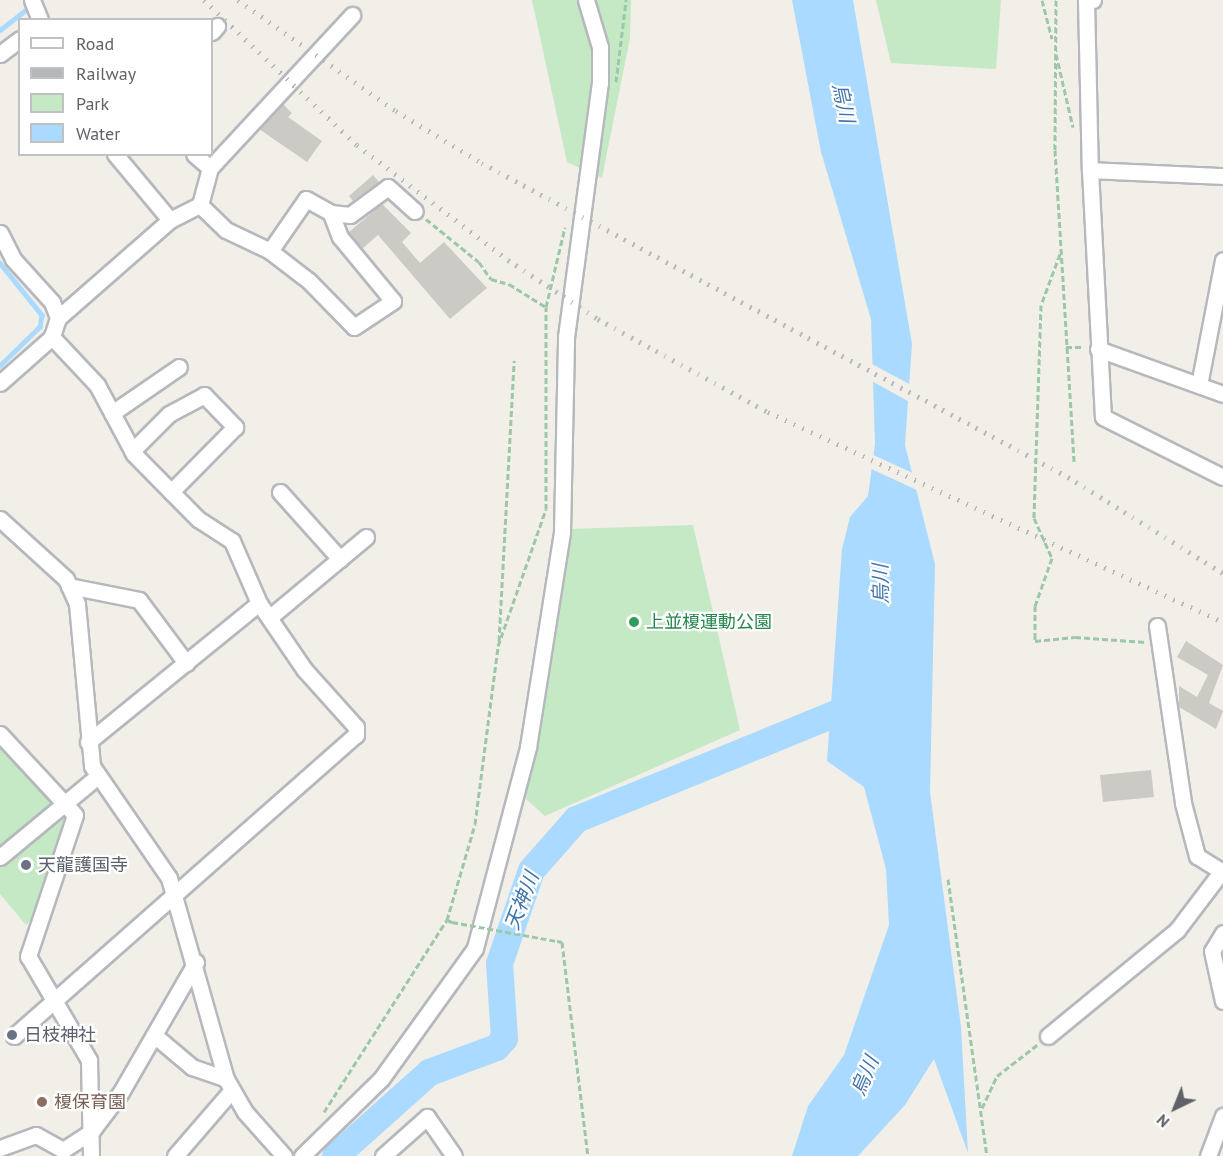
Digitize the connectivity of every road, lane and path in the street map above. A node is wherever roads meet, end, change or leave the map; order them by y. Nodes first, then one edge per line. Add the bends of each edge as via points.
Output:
1 (32, 0) edge
2 (586, 0) edge
3 (1042, 0) edge
4 (1056, 0) edge
5 (1093, 0) edge
6 (352, 15) dead end
7 (39, 18) edge
8 (18, 40) edge
9 (1054, 46) junction
10 (0, 54) edge
11 (1076, 136) dead end
12 (117, 156) edge
13 (197, 156) edge
14 (210, 168) junction
15 (1090, 170) junction
16 (1223, 176) edge
17 (582, 203) junction
18 (200, 205) junction
19 (415, 211) joint
20 (331, 213) junction
21 (170, 220) junction
22 (0, 233) edge
23 (270, 251) junction
24 (1060, 254) junction
25 (1223, 260) edge
26 (1221, 289) edge
27 (546, 307) junction
28 (58, 318) junction
29 (52, 337) junction
30 (1066, 347) junction
31 (1095, 348) junction
32 (514, 360) dead end
33 (179, 367) dead end
34 (0, 383) edge
35 (1199, 385) junction
36 (1223, 394) edge
37 (112, 412) junction
38 (132, 451) junction
39 (1074, 461) dead end
40 (1223, 477) edge
41 (171, 492) junction
42 (280, 492) dead end
43 (0, 519) edge
44 (366, 537) dead end
45 (340, 558) junction
46 (69, 586) junction
47 (259, 603) junction
48 (270, 617) junction
49 (1157, 626) dead end
50 (1160, 643) junction
51 (498, 646) junction
52 (186, 663) junction
53 (0, 734) edge
54 (88, 742) junction
55 (98, 776) junction
56 (67, 802) junction
57 (0, 857) edge
58 (1222, 872) edge
59 (948, 879) dead end
60 (175, 891) junction
61 (447, 920) junction
62 (1223, 933) edge
63 (196, 962) junction
64 (54, 1001) junction
65 (1223, 1001) edge
66 (154, 1035) junction
67 (14, 1036) dead end
68 (1048, 1036) joint
69 (229, 1084) junction
70 (981, 1111) junction
71 (1223, 1116) edge
72 (320, 1117) dead end
73 (91, 1132) junction
74 (0, 1148) edge
75 (91, 1156) edge
76 (176, 1156) edge
77 (284, 1156) edge
78 (302, 1156) edge
79 (383, 1156) edge
80 (454, 1156) edge
81 (588, 1156) edge
82 (987, 1156) edge
83 (1208, 1156) edge

1 - 7 street
2 - 17 street via 600,47
3 - 9 path
4 - 9 path
5 - 15 street via 1086,0
6 - 14 street
8 - 10 street
9 - 11 path
9 - 24 path
12 - 21 street
13 - 14 street
14 - 18 street
15 - 16 street
15 - 31 street
17 - 27 path via 563,230
17 - 78 street via 566,337 560,546 528,747 486,917 475,948 381,1079
18 - 21 street
18 - 23 street via 226,230
19 - 20 street via 388,187 351,215
19 - 27 path via 479,262 491,279 509,284
20 - 23 street via 306,199
20 - 23 street via 340,237 393,301 354,327
21 - 28 street
22 - 28 street via 13,259 52,302
24 - 30 path
24 - 50 path via 1041,305 1034,518 1052,558 1035,606 1035,641 1075,637
25 - 26 street
26 - 35 street
27 - 51 path via 546,509
28 - 29 street
29 - 34 street
29 - 37 street via 97,385
30 - 31 path
30 - 39 path
31 - 35 street
31 - 40 street via 1104,417
32 - 51 path
33 - 37 street
35 - 36 street
37 - 38 street
38 - 41 street
38 - 41 street via 169,414 204,395 235,427
41 - 47 street via 232,541
42 - 45 street
43 - 46 street
44 - 45 street
45 - 48 street
46 - 52 street via 139,600
46 - 54 street via 77,604
47 - 48 street
47 - 52 street
48 - 60 street via 304,669 356,727 356,735
49 - 50 street
50 - 58 street via 1185,813 1197,856
51 - 61 path via 469,857
52 - 54 street
53 - 56 street
54 - 55 street
55 - 56 street
55 - 60 street via 155,851
56 - 57 street
56 - 64 street via 75,815 28,956
58 - 68 street via 1177,930
59 - 70 path
60 - 63 street
60 - 64 street
61 - 72 path
61 - 81 path, bridge via 562,942
62 - 65 street via 1212,951
63 - 66 street
63 - 69 street
64 - 67 street
64 - 73 street via 89,1059
66 - 69 street via 192,1067
66 - 73 street
68 - 70 path via 997,1076
69 - 76 street
69 - 77 street
70 - 82 path
71 - 83 street
73 - 74 street via 63,1150 36,1135
73 - 75 street
79 - 80 street via 427,1118

